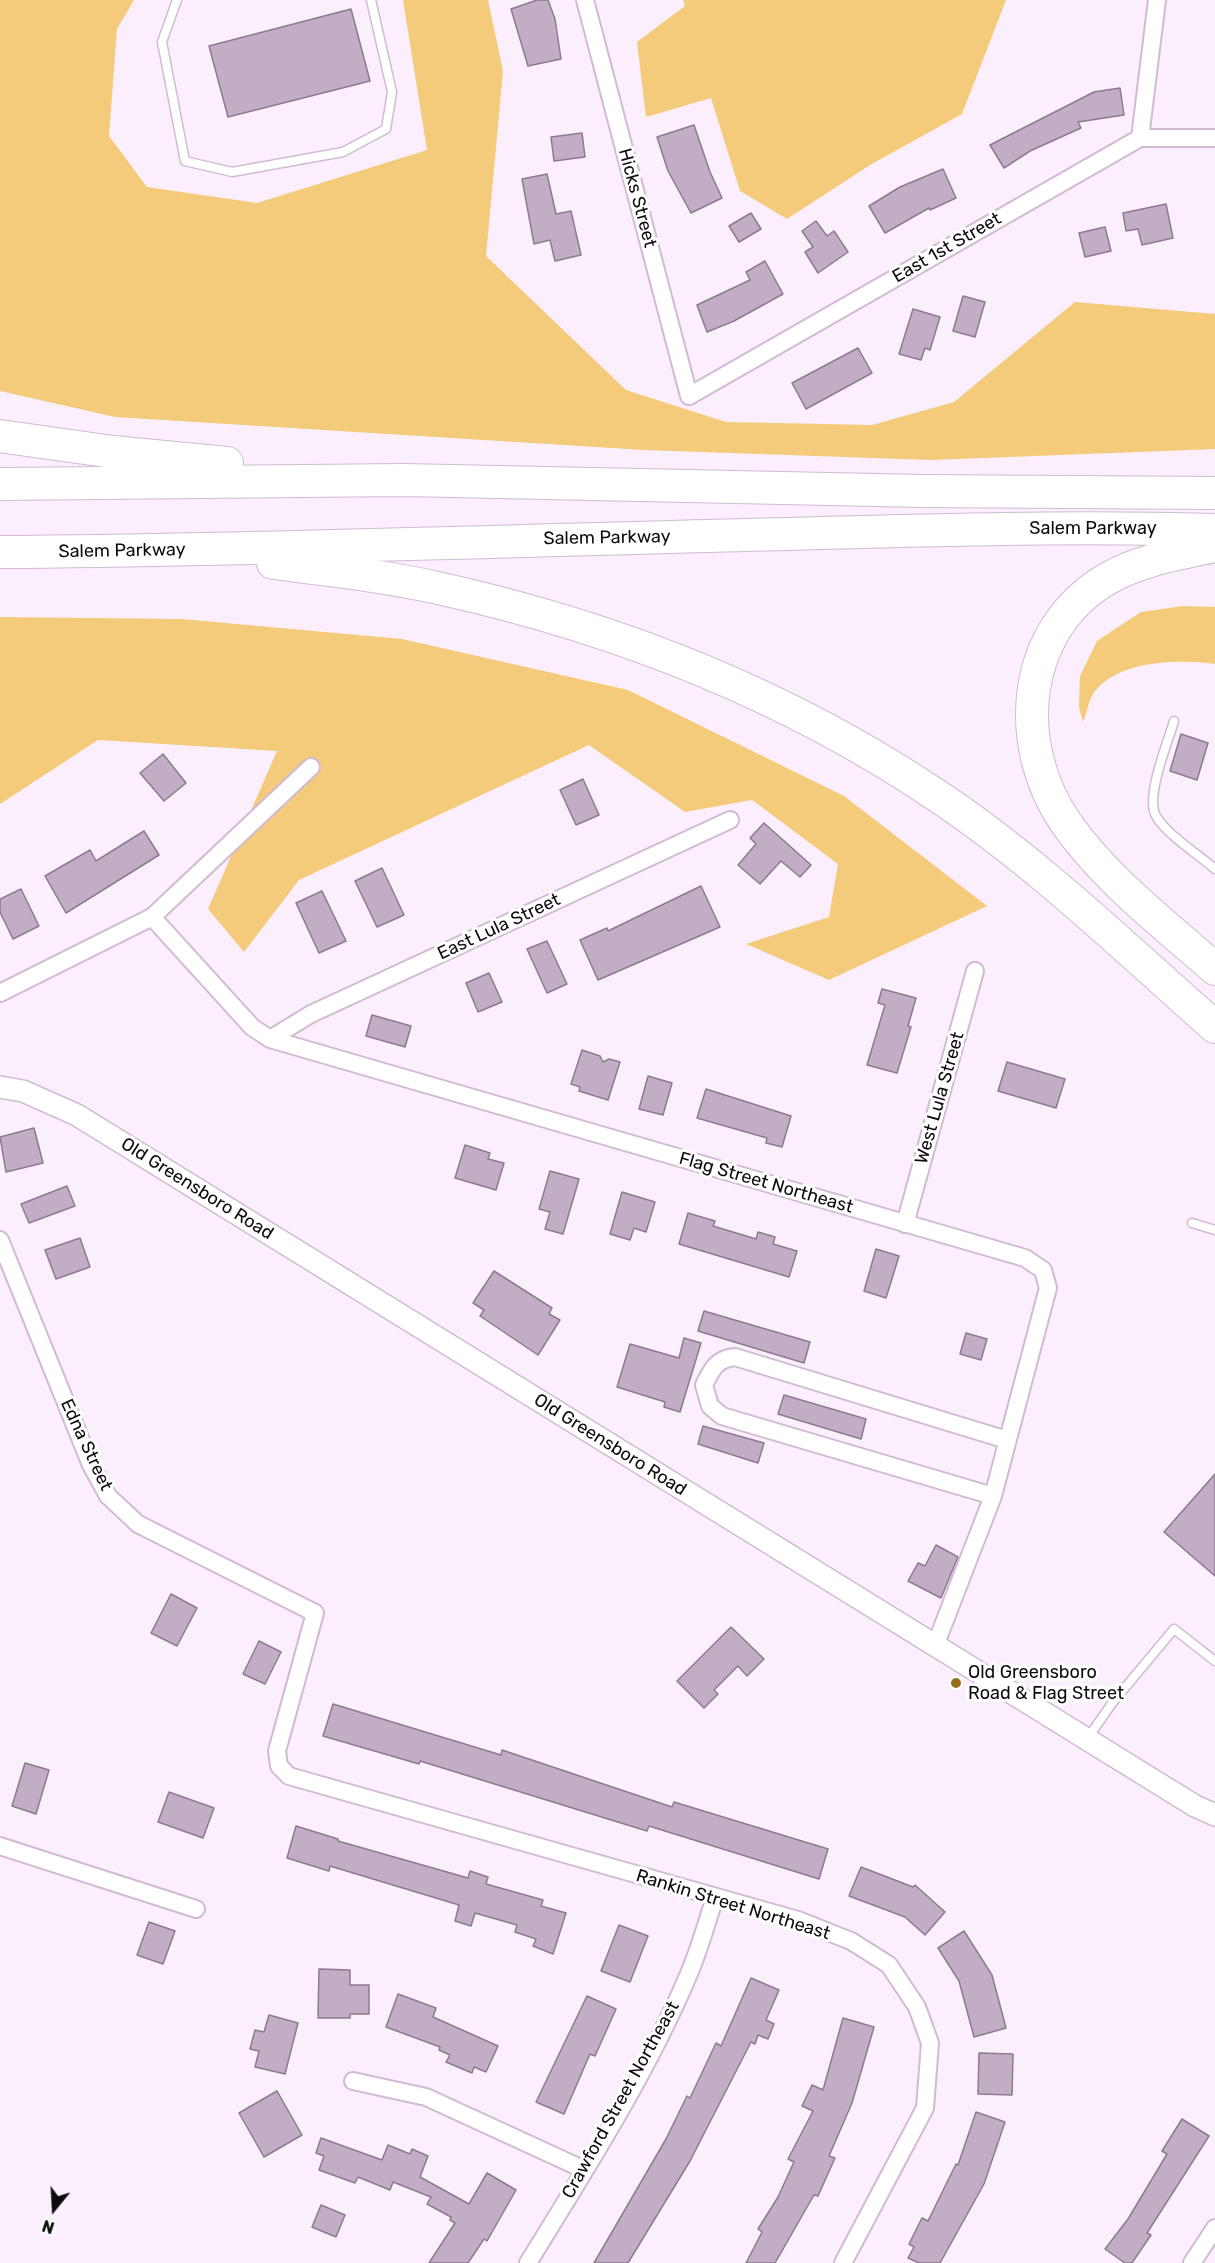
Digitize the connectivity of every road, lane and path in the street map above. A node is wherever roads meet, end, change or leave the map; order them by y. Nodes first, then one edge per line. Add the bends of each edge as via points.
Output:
1 (177, 0) edge
2 (371, 0) edge
3 (585, 0) edge
4 (1157, 0) edge
5 (1140, 138) junction
6 (1215, 138) edge
7 (689, 396) joint
8 (0, 436) edge
9 (404, 480) junction
10 (0, 484) edge
11 (1215, 493) edge
12 (1215, 530) edge
13 (1215, 546) edge
14 (174, 551) junction
15 (0, 552) edge
16 (1173, 721) dead end
17 (311, 767) dead end
18 (730, 820) dead end
19 (1215, 869) edge
20 (152, 917) junction
21 (1215, 969) edge
22 (975, 971) dead end
23 (0, 993) edge
24 (1215, 1027) edge
25 (270, 1039) junction
26 (0, 1087) edge
27 (1192, 1222) dead end
28 (905, 1224) junction
29 (1215, 1230) edge
30 (0, 1240) edge
31 (1007, 1440) junction
32 (993, 1496) junction
33 (936, 1646) junction
34 (1215, 1661) edge
35 (1086, 1739) junction
36 (289, 1776) joint
37 (1215, 1815) edge
38 (0, 1846) edge
39 (715, 1898) junction
40 (196, 1909) dead end
41 (353, 2081) dead end
42 (585, 2170) junction
43 (1215, 2228) edge
44 (528, 2263) edge
45 (843, 2263) edge
46 (1192, 2263) edge

1 - 2 lane via 162,42 185,161 232,172 343,152 386,129 392,92
3 - 7 street, Hicks Street
4 - 5 street
5 - 6 street, East 1st Street
5 - 7 street, East 1st Street
8 - 9 highway via 113,452
9 - 10 highway, Salem Parkway
9 - 11 highway, Salem Parkway
12 - 14 highway, Salem Parkway via 925,531
13 - 21 highway via 1145,562 1106,580 1073,606 1048,642 1030,707 1031,732 1044,778 1070,828 1119,885
14 - 15 highway, Salem Parkway
14 - 24 highway via 372,575 498,602 682,660 746,689 874,756 935,794 1051,883
16 - 19 lane via 1153,808 1161,822
17 - 20 street
18 - 25 street, East Lula Street via 311,1014
20 - 23 street
20 - 25 street, Flag Street Northeast via 252,1028
22 - 28 street, West Lula Street
25 - 28 street, Flag Street Northeast
26 - 33 street, Old Greensboro Road via 23,1091 77,1115
27 - 29 lane
28 - 31 street, Flag Street Northeast via 1025,1258 1043,1270 1048,1288
30 - 36 street, Edna Street via 91,1465 108,1496 138,1524 315,1613 277,1751 279,1766
31 - 32 street, Flag Street Northeast
31 - 32 street via 735,1357 723,1358 713,1366 704,1384 710,1406 722,1416
32 - 33 street, Flag Street Northeast
33 - 35 street, Old Greensboro Road
34 - 35 lane via 1174,1629
35 - 37 street, Old Greensboro Road
36 - 39 street, Rankin Street Northeast
38 - 40 street
39 - 42 street, Crawford Street Northeast via 689,1974 659,2040
39 - 45 street, Rankin Street Northeast via 798,1920 852,1941 889,1965 917,2007 930,2043 925,2108
41 - 42 street via 426,2097
42 - 44 street, Crawford Street Northeast
43 - 46 street

